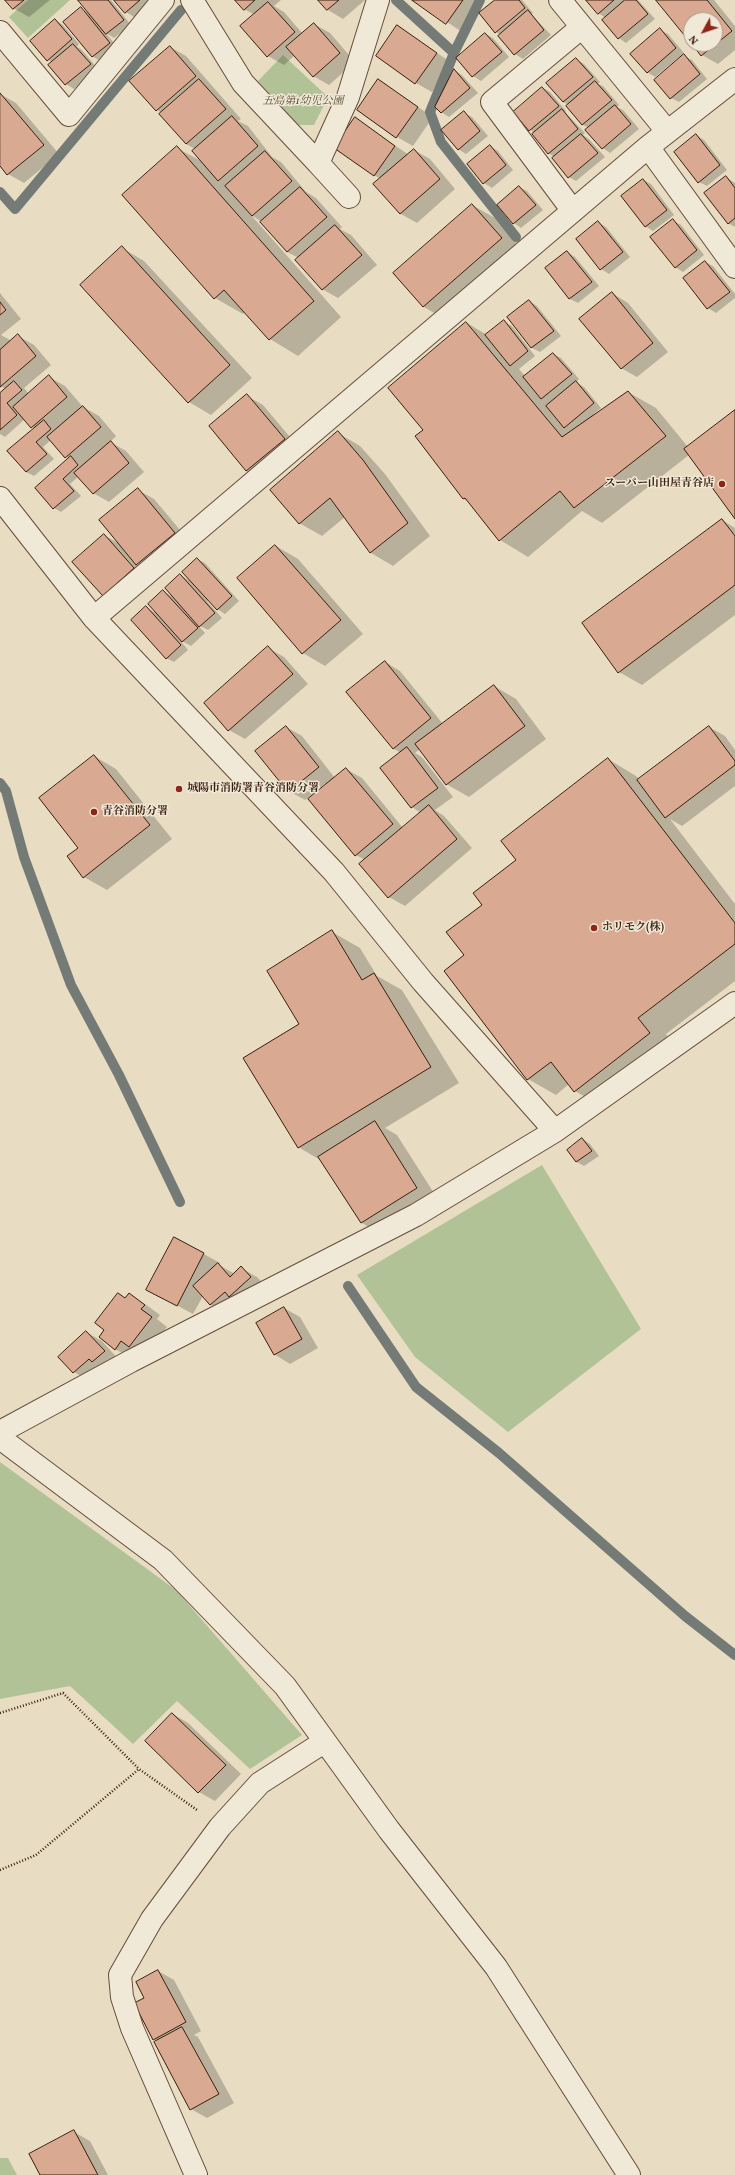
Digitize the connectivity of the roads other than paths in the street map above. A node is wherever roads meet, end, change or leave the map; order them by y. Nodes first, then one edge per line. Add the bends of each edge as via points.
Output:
1 (163, 0) edge
2 (192, 0) edge
3 (378, 0) edge
4 (560, 0) edge
5 (582, 27) junction
6 (0, 32) edge
7 (735, 79) edge
8 (667, 131) junction
9 (648, 147) junction
10 (318, 163) junction
11 (349, 197) dead end
12 (574, 211) junction
13 (735, 267) edge
14 (0, 498) edge
15 (94, 618) junction
16 (735, 1003) edge
17 (556, 1131) junction
18 (0, 1432) edge
19 (0, 1438) edge
20 (324, 1742) junction
21 (196, 2175) edge
22 (629, 2175) edge

1 - 6 street via 69,115
2 - 10 street via 243,83
3 - 10 street via 348,97
4 - 5 street
5 - 8 street
5 - 12 street via 492,102
7 - 8 street
8 - 9 street
9 - 12 street
9 - 13 street
10 - 11 street
12 - 15 street
14 - 15 street
15 - 17 street via 334,872 423,982
16 - 17 street
17 - 18 street via 416,1215
19 - 20 street via 163,1560 284,1686
20 - 21 street via 260,1783 220,1827 152,1919 120,1975 122,1997 132,2028
20 - 22 street via 496,1967

